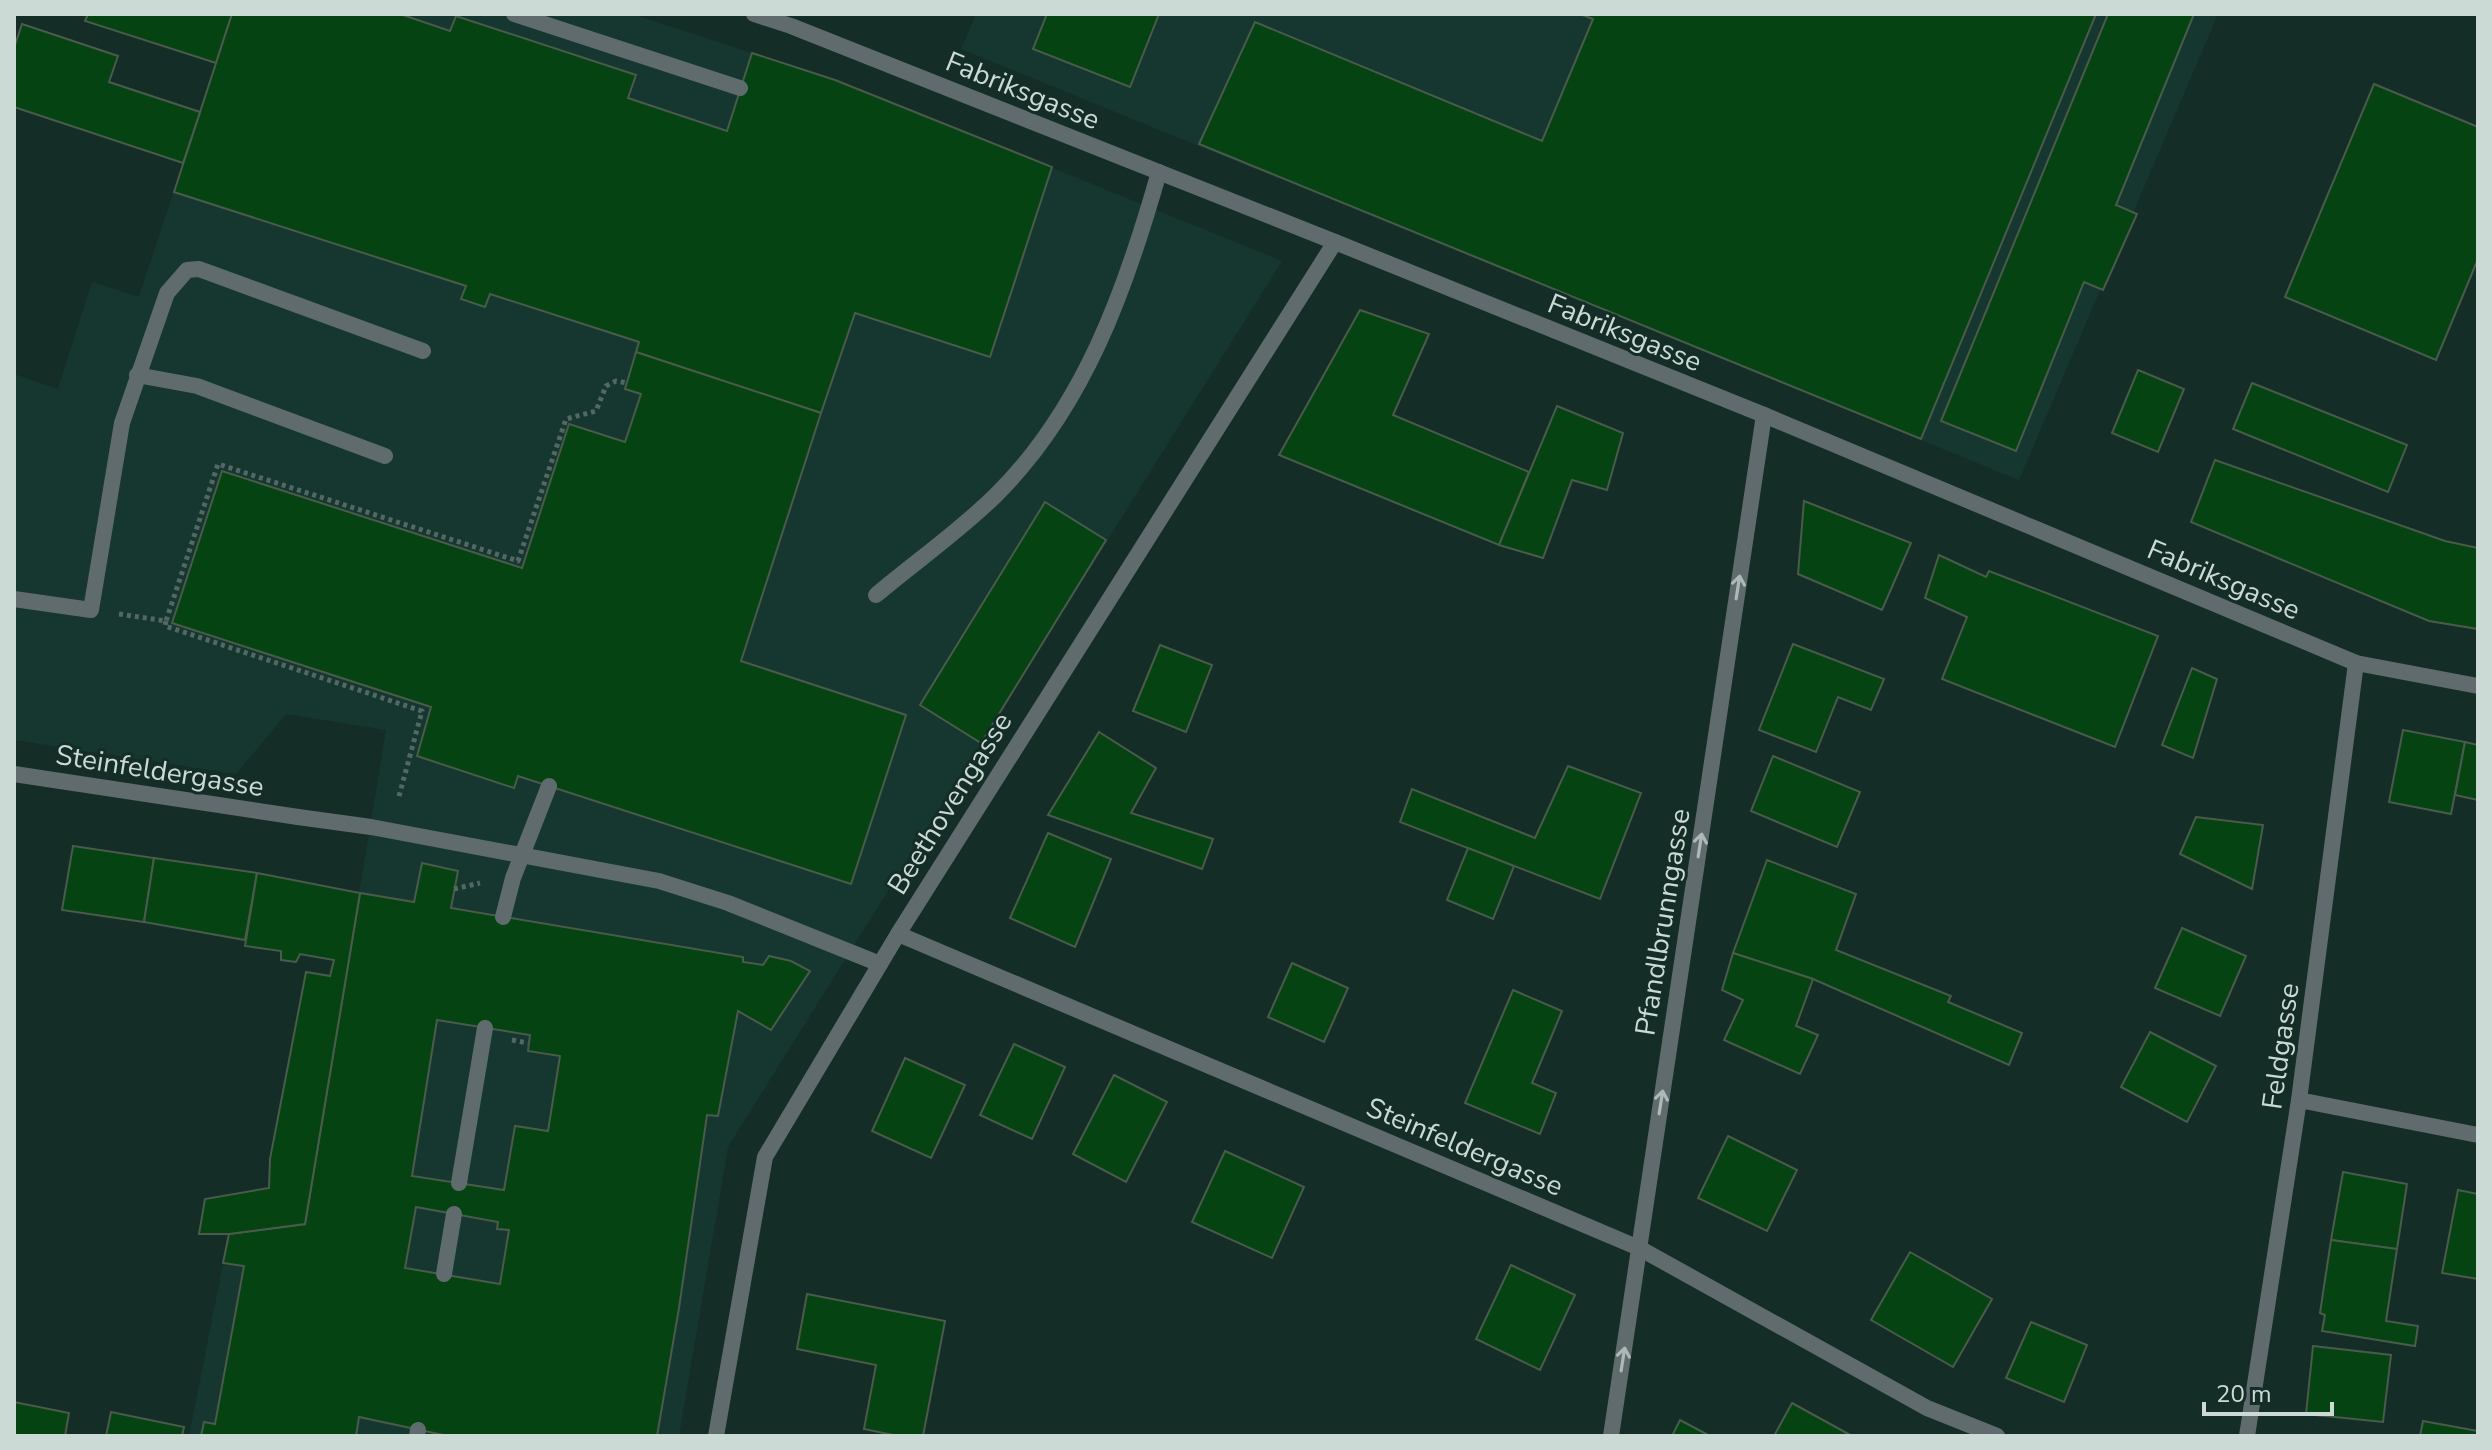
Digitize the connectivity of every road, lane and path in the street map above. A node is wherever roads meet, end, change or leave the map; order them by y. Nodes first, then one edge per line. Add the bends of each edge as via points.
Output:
1 (514, 14) edge
2 (758, 15) edge
3 (555, 20) edge
4 (740, 88) dead end
5 (1159, 172) junction
6 (1335, 242) junction
7 (423, 351) dead end
8 (137, 375) junction
9 (627, 383) dead end
10 (1764, 415) junction
11 (385, 456) dead end
12 (876, 595) dead end
13 (14, 599) edge
14 (91, 610) junction
15 (166, 621) junction
16 (2356, 663) junction
17 (2478, 686) edge
18 (14, 774) edge
19 (549, 786) dead end
20 (411, 804) dead end
21 (499, 851) junction
22 (522, 855) junction
23 (454, 889) dead end
24 (503, 917) dead end
25 (898, 934) junction
26 (880, 964) junction
27 (485, 1028) dead end
28 (2299, 1100) junction
29 (2478, 1135) edge
30 (459, 1183) dead end
31 (454, 1214) dead end
32 (1639, 1248) junction
33 (444, 1274) dead end
34 (716, 1436) edge
35 (1611, 1436) edge
36 (1997, 1436) edge
37 (2247, 1436) edge

1 - 3 street
2 - 5 street, Fabriksgasse
3 - 4 street
5 - 6 street, Fabriksgasse
5 - 12 street via 1110,324 1054,426 997,494
6 - 10 street, Fabriksgasse
6 - 25 street, Beethovengasse
7 - 8 street via 199,269 187,270 167,293
8 - 11 street via 197,386
8 - 14 street via 122,423
9 - 15 path via 606,386 596,411 566,419 518,561 218,464
10 - 16 street, Fabriksgasse
32 -> 10 street, Pfandlbrunngasse
13 - 14 street
14 - 15 path
15 - 20 path via 165,626 422,711 397,800
16 - 17 street, Fabriksgasse
16 - 28 street, Feldgasse
18 - 21 street, Steinfeldergasse
19 - 22 street
21 - 22 street, Steinfeldergasse
21 - 23 path via 482,882
22 - 24 street
22 - 26 street, Steinfeldergasse via 659,881
25 - 26 street, Beethovengasse
25 - 32 street, Steinfeldergasse
26 - 34 street, Beethovengasse via 765,1157
27 - 30 street
28 - 29 street
28 - 37 street, Feldgasse
31 - 33 street
35 -> 32 street, Pfandlbrunngasse
32 - 36 street, Steinfeldergasse via 1927,1408

